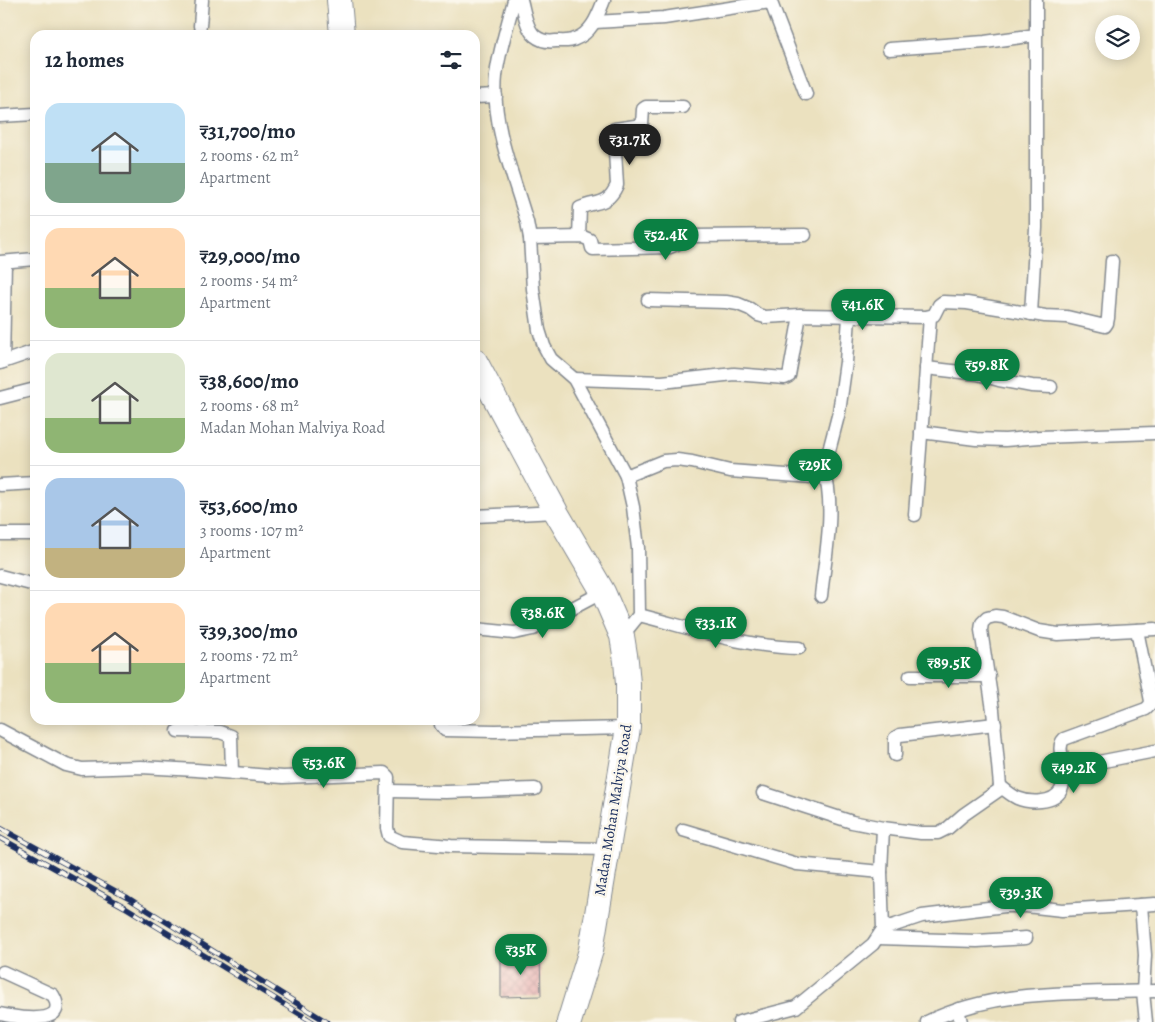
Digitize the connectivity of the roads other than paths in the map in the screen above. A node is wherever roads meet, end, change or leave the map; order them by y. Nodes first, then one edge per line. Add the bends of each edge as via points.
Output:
1 (202, 0) edge
2 (339, 0) edge
3 (514, 0) edge
4 (521, 0) edge
5 (604, 0) edge
6 (1036, 0) edge
7 (770, 1) edge
8 (595, 22) junction
9 (200, 26) dead end
10 (342, 30) edge
11 (1036, 35) junction
12 (889, 49) dead end
13 (806, 94) dead end
14 (496, 96) junction
15 (480, 97) edge
16 (683, 107) dead end
17 (30, 114) edge
18 (0, 116) edge
19 (805, 235) dead end
20 (579, 237) junction
21 (530, 238) junction
22 (30, 259) edge
23 (1112, 261) dead end
24 (3, 262) edge
25 (648, 300) dead end
26 (1031, 314) junction
27 (800, 316) junction
28 (849, 317) junction
29 (930, 317) junction
30 (30, 353) edge
31 (2, 362) edge
32 (926, 368) junction
33 (480, 370) edge
34 (574, 379) junction
35 (1050, 388) dead end
36 (30, 390) edge
37 (0, 398) edge
38 (921, 432) junction
39 (1155, 433) edge
40 (824, 470) junction
41 (626, 476) junction
42 (30, 483) edge
43 (0, 485) edge
44 (556, 512) junction
45 (915, 515) dead end
46 (480, 516) edge
47 (0, 534) edge
48 (30, 534) edge
49 (0, 576) edge
50 (30, 583) edge
51 (603, 592) junction
52 (821, 596) dead end
53 (639, 615) junction
54 (1155, 629) edge
55 (480, 630) edge
56 (1137, 630) junction
57 (622, 636) junction
58 (799, 648) dead end
59 (910, 676) dead end
60 (989, 676) junction
61 (1152, 705) edge
62 (995, 724) junction
63 (441, 725) edge
64 (628, 728) junction
65 (0, 730) edge
66 (178, 731) dead end
67 (1155, 751) edge
68 (895, 755) dead end
69 (1066, 771) junction
70 (232, 773) junction
71 (1000, 786) junction
72 (535, 789) dead end
73 (389, 791) junction
74 (763, 794) dead end
75 (883, 828) junction
76 (683, 830) dead end
77 (607, 849) junction
78 (881, 872) junction
79 (1155, 904) edge
80 (1140, 905) junction
81 (881, 933) junction
82 (1026, 938) dead end
83 (3, 972) dead end
84 (1149, 991) edge
85 (958, 1009) junction
86 (0, 1014) edge
87 (569, 1022) edge
88 (739, 1022) edge
89 (927, 1022) edge
90 (961, 1022) edge
91 (1146, 1022) edge

1 - 9 street
2 - 10 highway
3 - 14 street via 496,75
4 - 8 street via 531,31 545,41 575,40
5 - 8 street
6 - 11 street
7 - 8 street via 664,18
7 - 13 street
11 - 12 street
11 - 26 street via 1036,228
14 - 15 street
14 - 21 street via 499,128
16 - 20 street via 646,107 642,125 615,129 617,185 601,202 580,208
17 - 18 street
19 - 20 street via 694,236 670,247 632,249 593,249 590,240
20 - 21 street
21 - 34 street via 539,330 551,359
22 - 24 street
23 - 26 street via 1105,326 1067,317
24 - 31 street
25 - 27 street via 726,302 765,317
26 - 29 street via 943,302
27 - 28 street
27 - 34 street via 789,376 785,378 734,374 662,382
28 - 29 street
28 - 40 street via 839,412
29 - 32 street
30 - 31 street
32 - 35 street
32 - 38 street
33 - 44 highway, Madan Mohan Malviya Road
34 - 41 street
36 - 37 street
38 - 39 street via 1005,440
38 - 45 street
40 - 41 street via 813,478 730,472 677,460 663,461
40 - 52 street via 830,508
41 - 53 street via 638,548
42 - 43 street
44 - 46 street
44 - 51 highway, Madan Mohan Malviya Road
47 - 48 street
49 - 50 street
51 - 55 street via 533,630 514,633
51 - 57 highway, Madan Mohan Malviya Road
53 - 57 street
53 - 58 street via 752,644
54 - 56 street
56 - 60 street via 1058,634 1039,631 1003,617 987,618 982,623 982,630
56 - 61 street
57 - 64 highway, Madan Mohan Malviya Road via 628,684
59 - 60 street
60 - 62 street
61 - 69 street via 1060,742
62 - 68 street via 900,735 896,738
62 - 71 street
63 - 64 street via 445,730 495,731
64 - 77 highway, Madan Mohan Malviya Road
65 - 70 street via 66,765 78,768 141,767
66 - 70 street via 220,732 231,736
67 - 69 street via 1083,764
69 - 71 street via 1061,790 1047,800 1016,798
70 - 73 street via 283,777 384,773 388,777
71 - 75 street via 999,790 938,833
72 - 73 street
73 - 77 street via 389,836 402,842
74 - 75 street via 852,822
75 - 78 street
76 - 78 street via 798,864
77 - 87 highway, Madan Mohan Malviya Road via 591,950
78 - 81 street
79 - 80 street
80 - 81 street via 1062,910 996,907 922,916
80 - 84 street
81 - 82 street via 977,941
81 - 88 street via 873,944 796,1007
83 - 86 street via 53,995 57,1009 47,1019 34,1021
84 - 85 street via 1033,994
84 - 91 street
85 - 89 street
85 - 90 street

